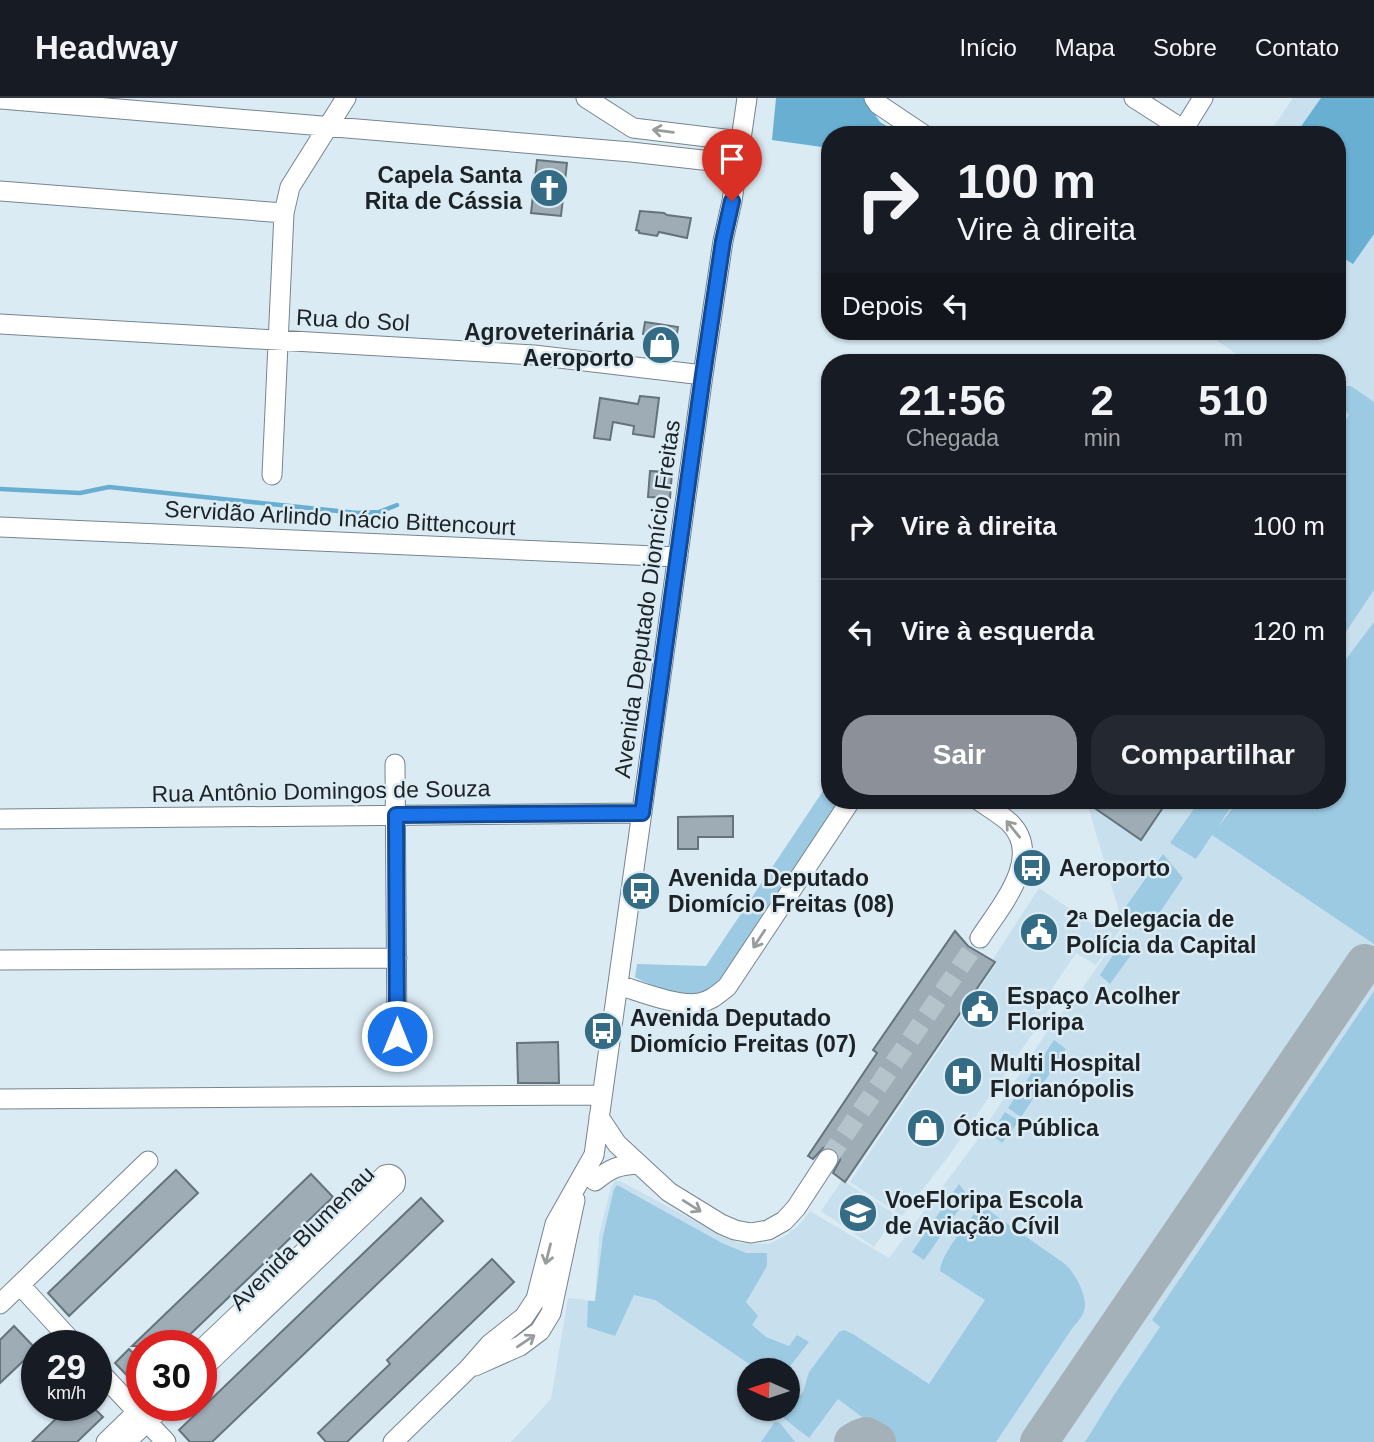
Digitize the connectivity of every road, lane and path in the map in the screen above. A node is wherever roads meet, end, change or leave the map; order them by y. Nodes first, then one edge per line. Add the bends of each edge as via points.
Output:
1 (323, 98) edge
2 (586, 98) edge
3 (736, 98) edge
4 (747, 98) edge
5 (874, 98) edge
6 (1134, 98) edge
7 (1203, 98) edge
8 (0, 99) edge
9 (343, 103) edge
10 (911, 126) edge
11 (1174, 126) edge
12 (1186, 126) edge
13 (328, 127) junction
14 (633, 128) junction
15 (736, 140) junction
16 (631, 152) junction
17 (733, 163) junction
18 (0, 191) edge
19 (284, 214) junction
20 (0, 324) edge
21 (278, 340) junction
22 (703, 375) junction
23 (272, 475) dead end
24 (0, 527) edge
25 (678, 557) junction
26 (395, 764) dead end
27 (845, 809) edge
28 (991, 809) edge
29 (642, 813) junction
30 (396, 815) junction
31 (0, 819) edge
32 (980, 937) tunnel mouth
33 (397, 958) junction
34 (0, 960) edge
35 (618, 985) junction
36 (397, 1036) dead end
37 (602, 1095) junction
38 (0, 1099) edge
39 (600, 1117) junction
40 (828, 1159) tunnel mouth
41 (148, 1161) dead end
42 (639, 1164) junction
43 (587, 1182) junction
44 (20, 1285) junction
45 (0, 1304) edge
46 (61, 1330) edge
47 (217, 1335) edge
48 (217, 1355) edge
49 (112, 1383) edge
50 (126, 1397) edge
51 (133, 1421) edge
52 (138, 1421) edge
53 (149, 1421) edge
54 (106, 1442) edge
55 (126, 1442) edge
56 (166, 1442) edge
57 (393, 1442) edge

1 - 9 street
2 - 14 street
3 - 15 street, Avenida Deputado Diomício Freitas
4 - 15 street, Avenida Deputado Diomício Freitas
5 - 10 street
6 - 11 street
7 - 12 street
8 - 13 street
9 - 13 street
13 - 16 street
13 - 19 street via 290,187
15 -> 14 street
14 - 16 street
15 - 17 street, Avenida Deputado Diomício Freitas
16 - 17 street
17 - 22 street, Avenida Deputado Diomício Freitas via 723,199 723,241
18 - 19 street
19 - 21 street
20 - 21 street, Rua do Sol
21 - 22 street, Rua do Sol via 534,355
21 - 23 street
22 - 25 street, Avenida Deputado Diomício Freitas
24 - 25 street, Servidão Arlindo Inácio Bittencourt
25 - 29 street, Avenida Deputado Diomício Freitas
26 - 30 street
27 -> 35 street via 727,987 713,999 696,1004 677,1002
32 -> 28 street via 1021,871 1024,853 1011,823
29 - 30 street, Rua Antônio Domingos de Souza
29 - 35 street, Avenida Deputado Diomício Freitas
30 - 31 street, Rua Antônio Domingos de Souza
30 - 33 street
33 - 34 street
33 - 36 street
35 - 37 street, Avenida Deputado Diomício Freitas
37 - 38 street
37 - 39 street, Avenida Deputado Diomício Freitas
39 - 42 street via 617,1144
39 - 43 street, Avenida Deputado Diomício Freitas
42 -> 40 street via 669,1192 721,1224 751,1233 784,1222
41 - 44 street
42 - 43 street via 621,1165
43 - 57 street, Avenida Deputado Diomício Freitas via 555,1224 536,1299 521,1320 490,1344
44 - 45 street
44 - 46 street
47 - 48 street, Avenida Blumenau via 385,1175 395,1178 395,1185
49 - 50 street
51 - 54 street
52 - 55 street
53 - 56 street

